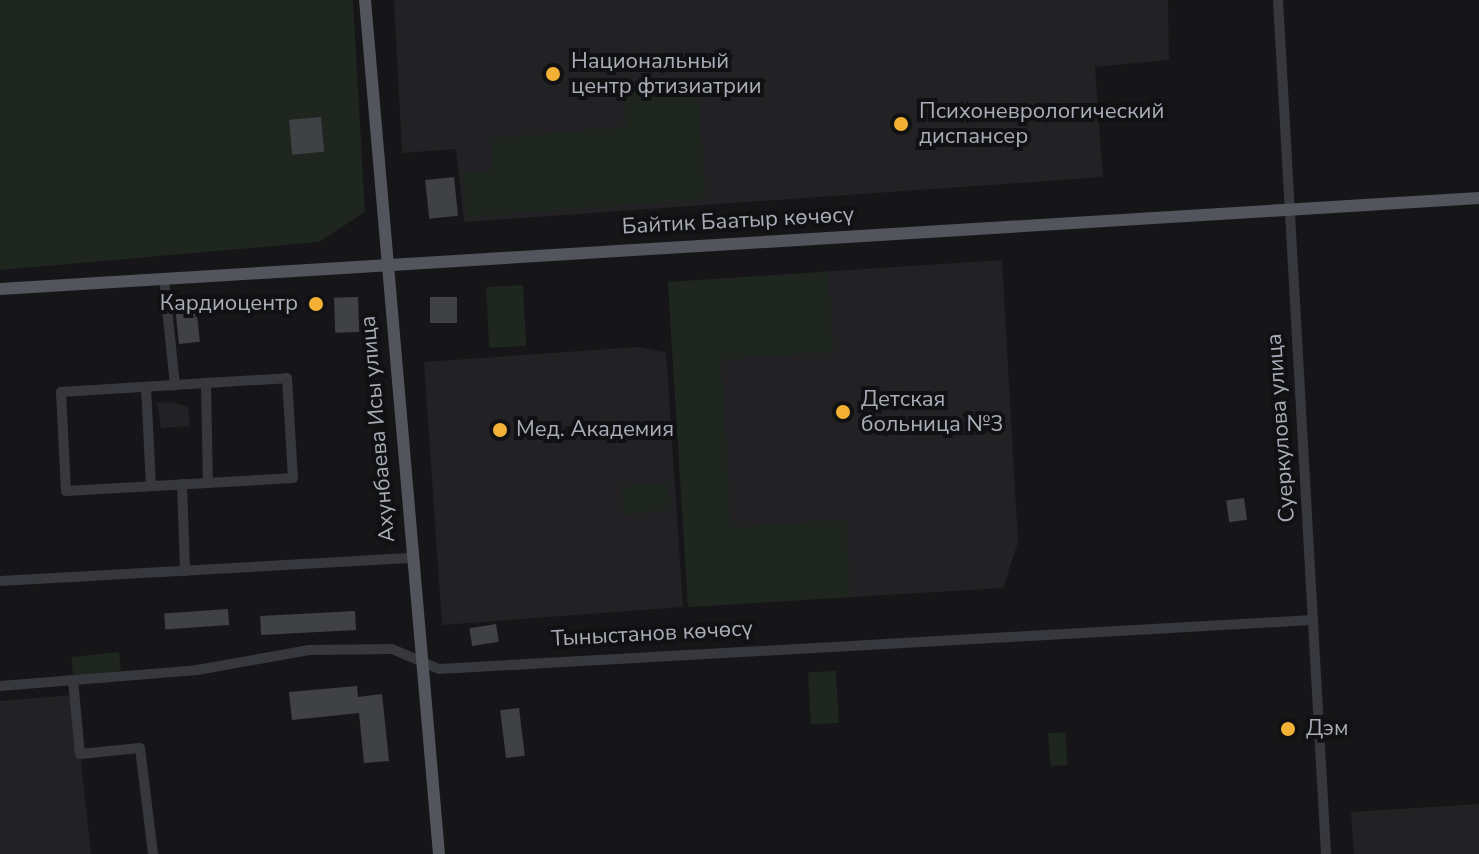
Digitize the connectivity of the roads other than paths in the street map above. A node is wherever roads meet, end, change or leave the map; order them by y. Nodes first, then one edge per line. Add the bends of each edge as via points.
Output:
1 (365, 0) edge
2 (1278, 0) edge
3 (1479, 198) edge
4 (1287, 208) junction
5 (385, 263) junction
6 (164, 279) junction
7 (0, 289) edge
8 (206, 383) junction
9 (175, 385) junction
10 (146, 387) junction
11 (208, 483) junction
12 (182, 484) junction
13 (151, 486) junction
14 (409, 558) junction
15 (185, 571) junction
16 (0, 581) edge
17 (1313, 620) junction
18 (419, 662) junction
19 (73, 680) junction
20 (0, 686) edge
21 (153, 854) edge
22 (439, 854) edge
23 (1326, 854) edge

1 - 5 main road, Ахунбаева Исы улица
2 - 4 street, Суеркулова улица
3 - 4 main road, Байтик Баатыр көчөсү
4 - 5 main road, Байтик Баатыр көчөсү
4 - 17 street, Суеркулова улица
5 - 6 main road, Байтик Баатыр көчөсү
5 - 14 main road, Ахунбаева Исы улица
6 - 7 main road, Байтик Баатыр көчөсү
6 - 9 street
8 - 9 street
8 - 11 street
8 - 11 street via 287,378 293,478
9 - 10 street
10 - 13 street
10 - 13 street via 61,392 66,491
11 - 12 street
12 - 13 street
12 - 15 street
14 - 15 street
14 - 18 main road, Ахунбаева Исы улица
15 - 16 street
17 - 18 street, Тыныстанов көчөсү via 439,669
17 - 23 street, Суеркулова улица
18 - 19 street, Тыныстанов көчөсү via 392,649 309,650 197,670
18 - 22 main road, Ахунбаева Исы улица
19 - 20 street, Тыныстанов көчөсү
19 - 21 street via 80,754 140,748

